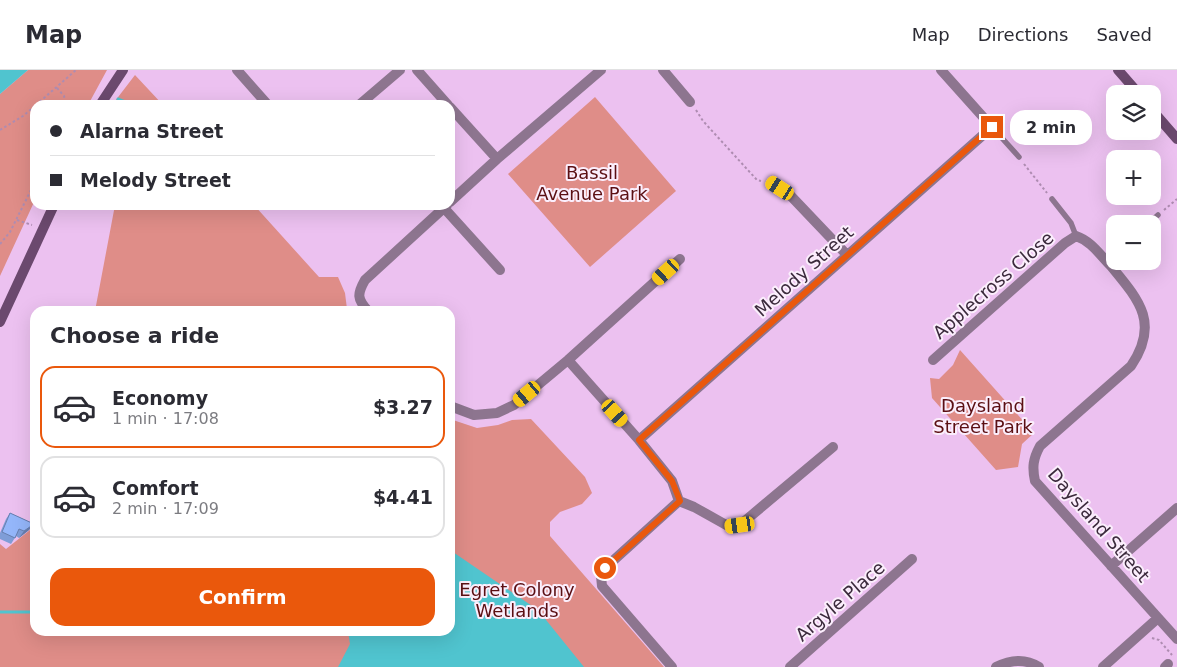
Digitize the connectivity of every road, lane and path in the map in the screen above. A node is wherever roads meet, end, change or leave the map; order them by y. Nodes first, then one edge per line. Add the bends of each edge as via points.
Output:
1 (76, 70) edge
2 (123, 70) edge
3 (237, 70) edge
4 (400, 70) edge
5 (417, 70) edge
6 (601, 70) edge
7 (663, 70) edge
8 (941, 70) edge
9 (1118, 70) edge
10 (1131, 85) edge
11 (57, 87) junction
12 (41, 100) edge
13 (65, 100) edge
14 (103, 100) edge
15 (264, 100) edge
16 (365, 100) edge
17 (444, 100) edge
18 (690, 102) joint
19 (30, 110) edge
20 (455, 113) edge
21 (1161, 120) edge
22 (992, 127) junction
23 (0, 130) edge
24 (1177, 139) edge
25 (1019, 157) joint
26 (497, 159) junction
27 (772, 183) joint
28 (30, 193) edge
29 (455, 198) edge
30 (1052, 199) joint
31 (1177, 199) edge
32 (52, 210) edge
33 (442, 210) edge
34 (451, 210) edge
35 (1158, 215) edge
36 (17, 220) junction
37 (32, 225) dead end
38 (1076, 236) junction
39 (0, 244) edge
40 (847, 255) junction
41 (680, 259) dead end
42 (1106, 260) edge
43 (500, 270) dead end
44 (1115, 270) edge
45 (363, 306) edge
46 (0, 322) edge
47 (568, 360) junction
48 (933, 360) dead end
49 (455, 408) edge
50 (639, 440) junction
51 (833, 446) dead end
52 (680, 501) junction
53 (1177, 508) edge
54 (912, 559) dead end
55 (1111, 566) junction
56 (1158, 618) junction
57 (1147, 639) dead end
58 (1177, 639) edge
59 (1169, 663) edge
60 (672, 667) edge
61 (790, 667) edge
62 (996, 667) edge
63 (1039, 667) edge
64 (1102, 667) edge

1 - 11 path
2 - 14 street
3 - 15 street
4 - 16 street
5 - 17 street
6 - 26 street
7 - 18 street
8 - 22 street
9 - 10 street
11 - 12 path
11 - 13 path
18 - 27 path via 703,121 757,180
19 - 23 path
20 - 26 street
21 - 24 street
22 - 25 lane
22 - 40 street, Melody Street
25 - 30 path
26 - 29 street
27 - 40 street via 788,194
28 - 36 path
30 - 38 lane, Daysland Street
31 - 35 path
32 - 46 street
33 - 45 street via 365,280 359,291
34 - 43 street
36 - 37 path
36 - 39 path
38 - 42 street, Daysland Street via 1086,239
38 - 48 street, Applecross Close
40 - 50 street, Melody Street
41 - 47 street
44 - 55 street, Daysland Street via 1135,294 1142,308 1145,321 1140,353 1131,366 1040,446 1032,468 1035,481
47 - 49 street via 514,405 497,413 474,415
47 - 50 street
50 - 52 street via 672,481
51 - 52 street via 740,525 728,526
52 - 60 street via 605,568 601,576 602,586
53 - 55 street
54 - 61 street, Argyle Place
55 - 56 street, Daysland Street
56 - 58 street, Daysland Street
56 - 64 street
57 - 59 path via 1159,640
62 - 63 street via 1020,660

